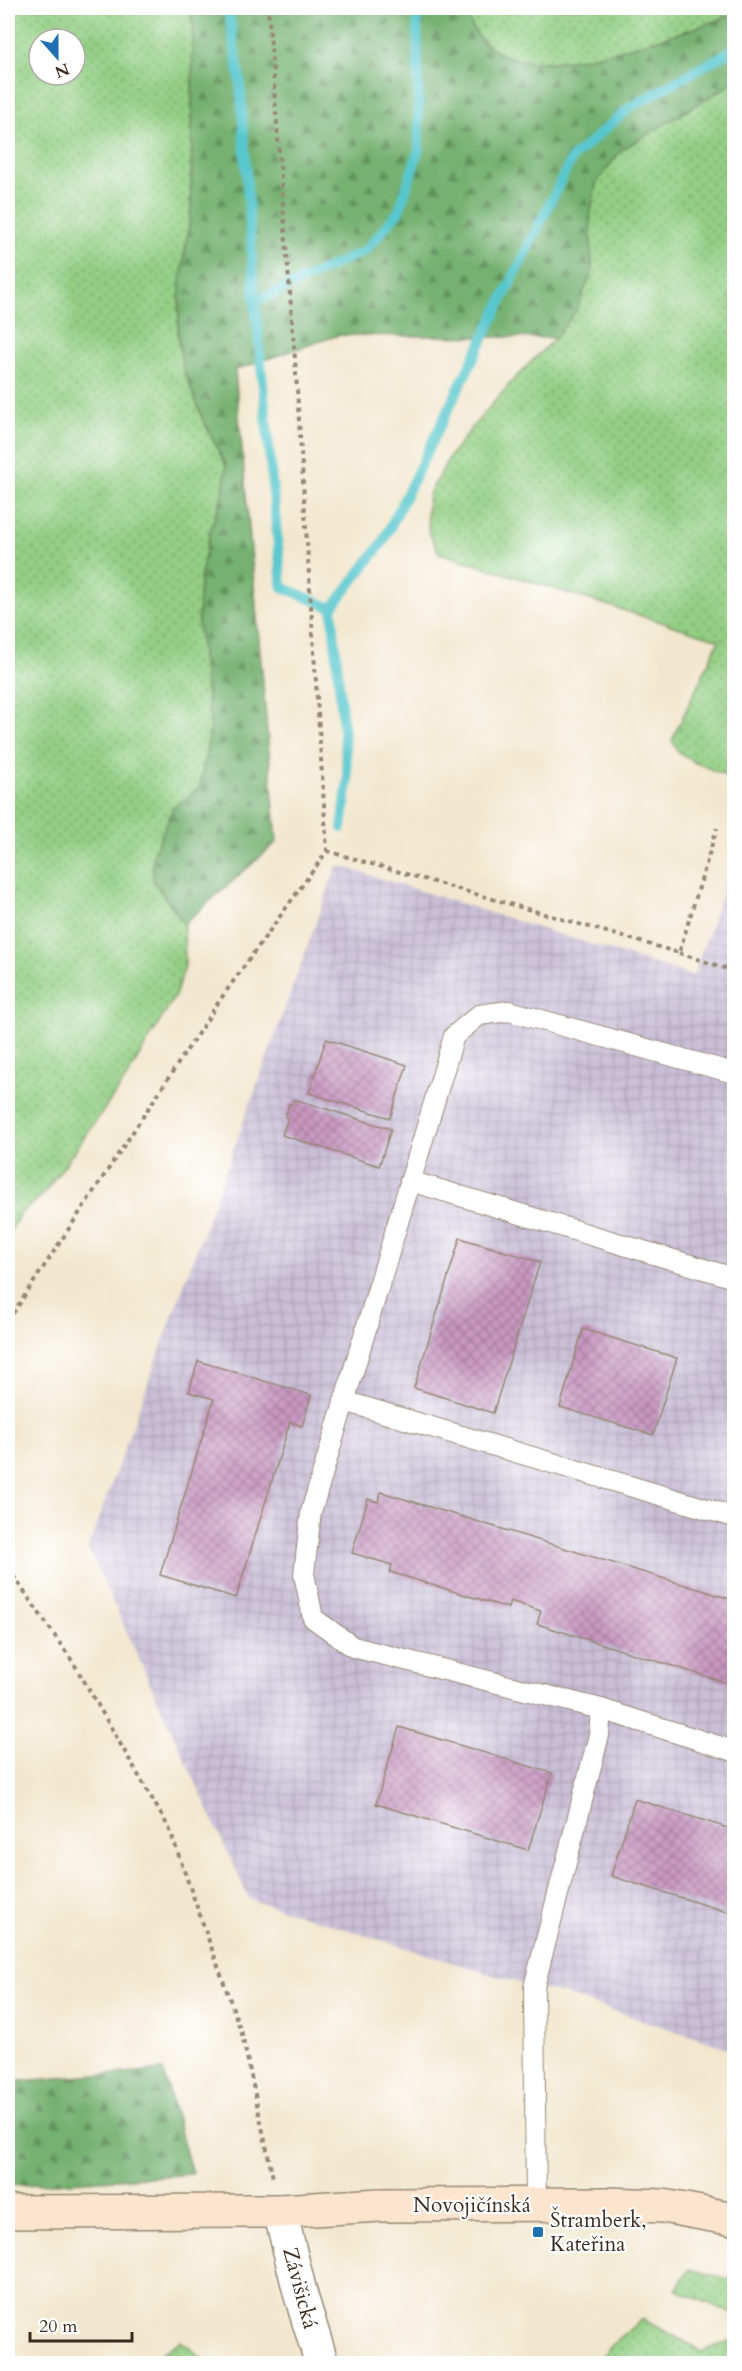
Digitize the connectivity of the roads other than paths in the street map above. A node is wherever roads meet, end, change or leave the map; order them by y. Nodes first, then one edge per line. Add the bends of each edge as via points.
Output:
1 (735, 1072) edge
2 (410, 1181) junction
3 (735, 1278) edge
4 (344, 1401) junction
5 (735, 1516) edge
6 (601, 1709) junction
7 (735, 1751) edge
8 (536, 2204) junction
9 (280, 2211) junction
10 (8, 2212) edge
11 (735, 2219) edge
12 (322, 2364) edge

1 - 2 lane via 509,1011 479,1015 454,1036
2 - 3 lane
2 - 4 lane
4 - 5 lane
4 - 6 lane via 311,1512 304,1574 313,1618 353,1647
6 - 7 lane
6 - 8 lane via 599,1735 534,1986
8 - 9 street, Novojičínská via 380,2205
8 - 11 street, Novojičínská via 663,2206
9 - 10 street, Novojičínská
9 - 12 street, Závišická

